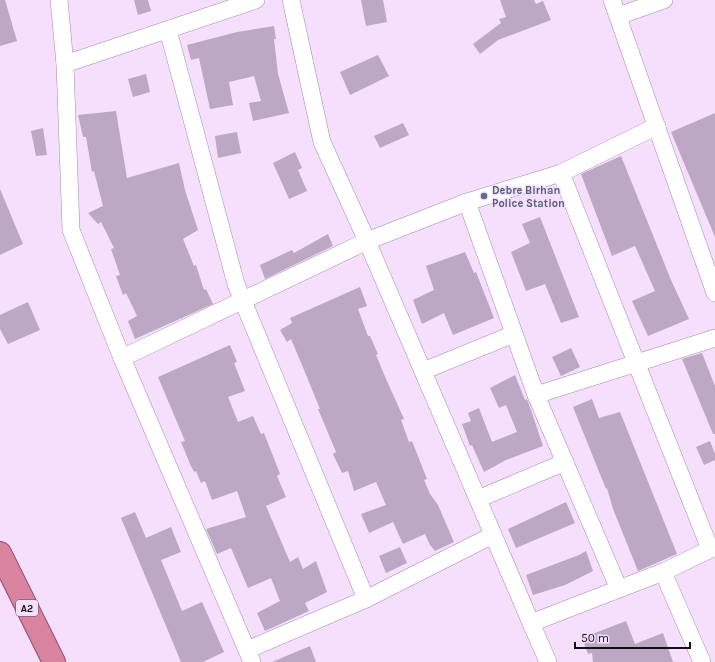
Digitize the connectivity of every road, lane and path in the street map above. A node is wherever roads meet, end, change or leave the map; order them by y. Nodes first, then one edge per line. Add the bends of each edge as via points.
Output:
1 (58, 0) edge
2 (256, 0) edge
3 (291, 0) edge
4 (612, 0) edge
5 (664, 0) edge
6 (618, 16) junction
7 (168, 30) junction
8 (65, 64) junction
9 (657, 126) junction
10 (561, 173) junction
11 (466, 202) junction
12 (367, 241) junction
13 (710, 265) edge
14 (715, 293) edge
15 (243, 300) junction
16 (514, 334) junction
17 (715, 338) edge
18 (122, 358) junction
19 (636, 364) junction
20 (423, 372) junction
21 (536, 395) junction
22 (565, 462) junction
23 (478, 499) junction
24 (493, 535) junction
25 (712, 548) edge
26 (0, 553) edge
27 (663, 572) junction
28 (619, 589) junction
29 (366, 599) junction
30 (531, 623) junction
31 (250, 656) edge
32 (54, 662) edge
33 (548, 662) edge
34 (702, 662) edge

1 - 8 street
2 - 7 street
3 - 12 street via 322,142
4 - 6 street
5 - 6 street
6 - 9 street
7 - 8 street
7 - 15 street via 236,284
8 - 18 street via 71,230
9 - 10 street
9 - 13 street
10 - 11 street
10 - 19 street
11 - 12 street
11 - 16 street
12 - 15 street
12 - 20 street
13 - 14 street
15 - 18 street
15 - 29 street
16 - 20 street
16 - 21 street
17 - 19 street
18 - 31 street
19 - 21 street
19 - 25 street
20 - 23 street
21 - 22 street
22 - 23 street
22 - 28 street
23 - 24 street
24 - 29 street
24 - 30 street
25 - 27 street
26 - 32 highway, A2
27 - 28 street
27 - 34 street
28 - 30 street
29 - 31 street
30 - 33 street

